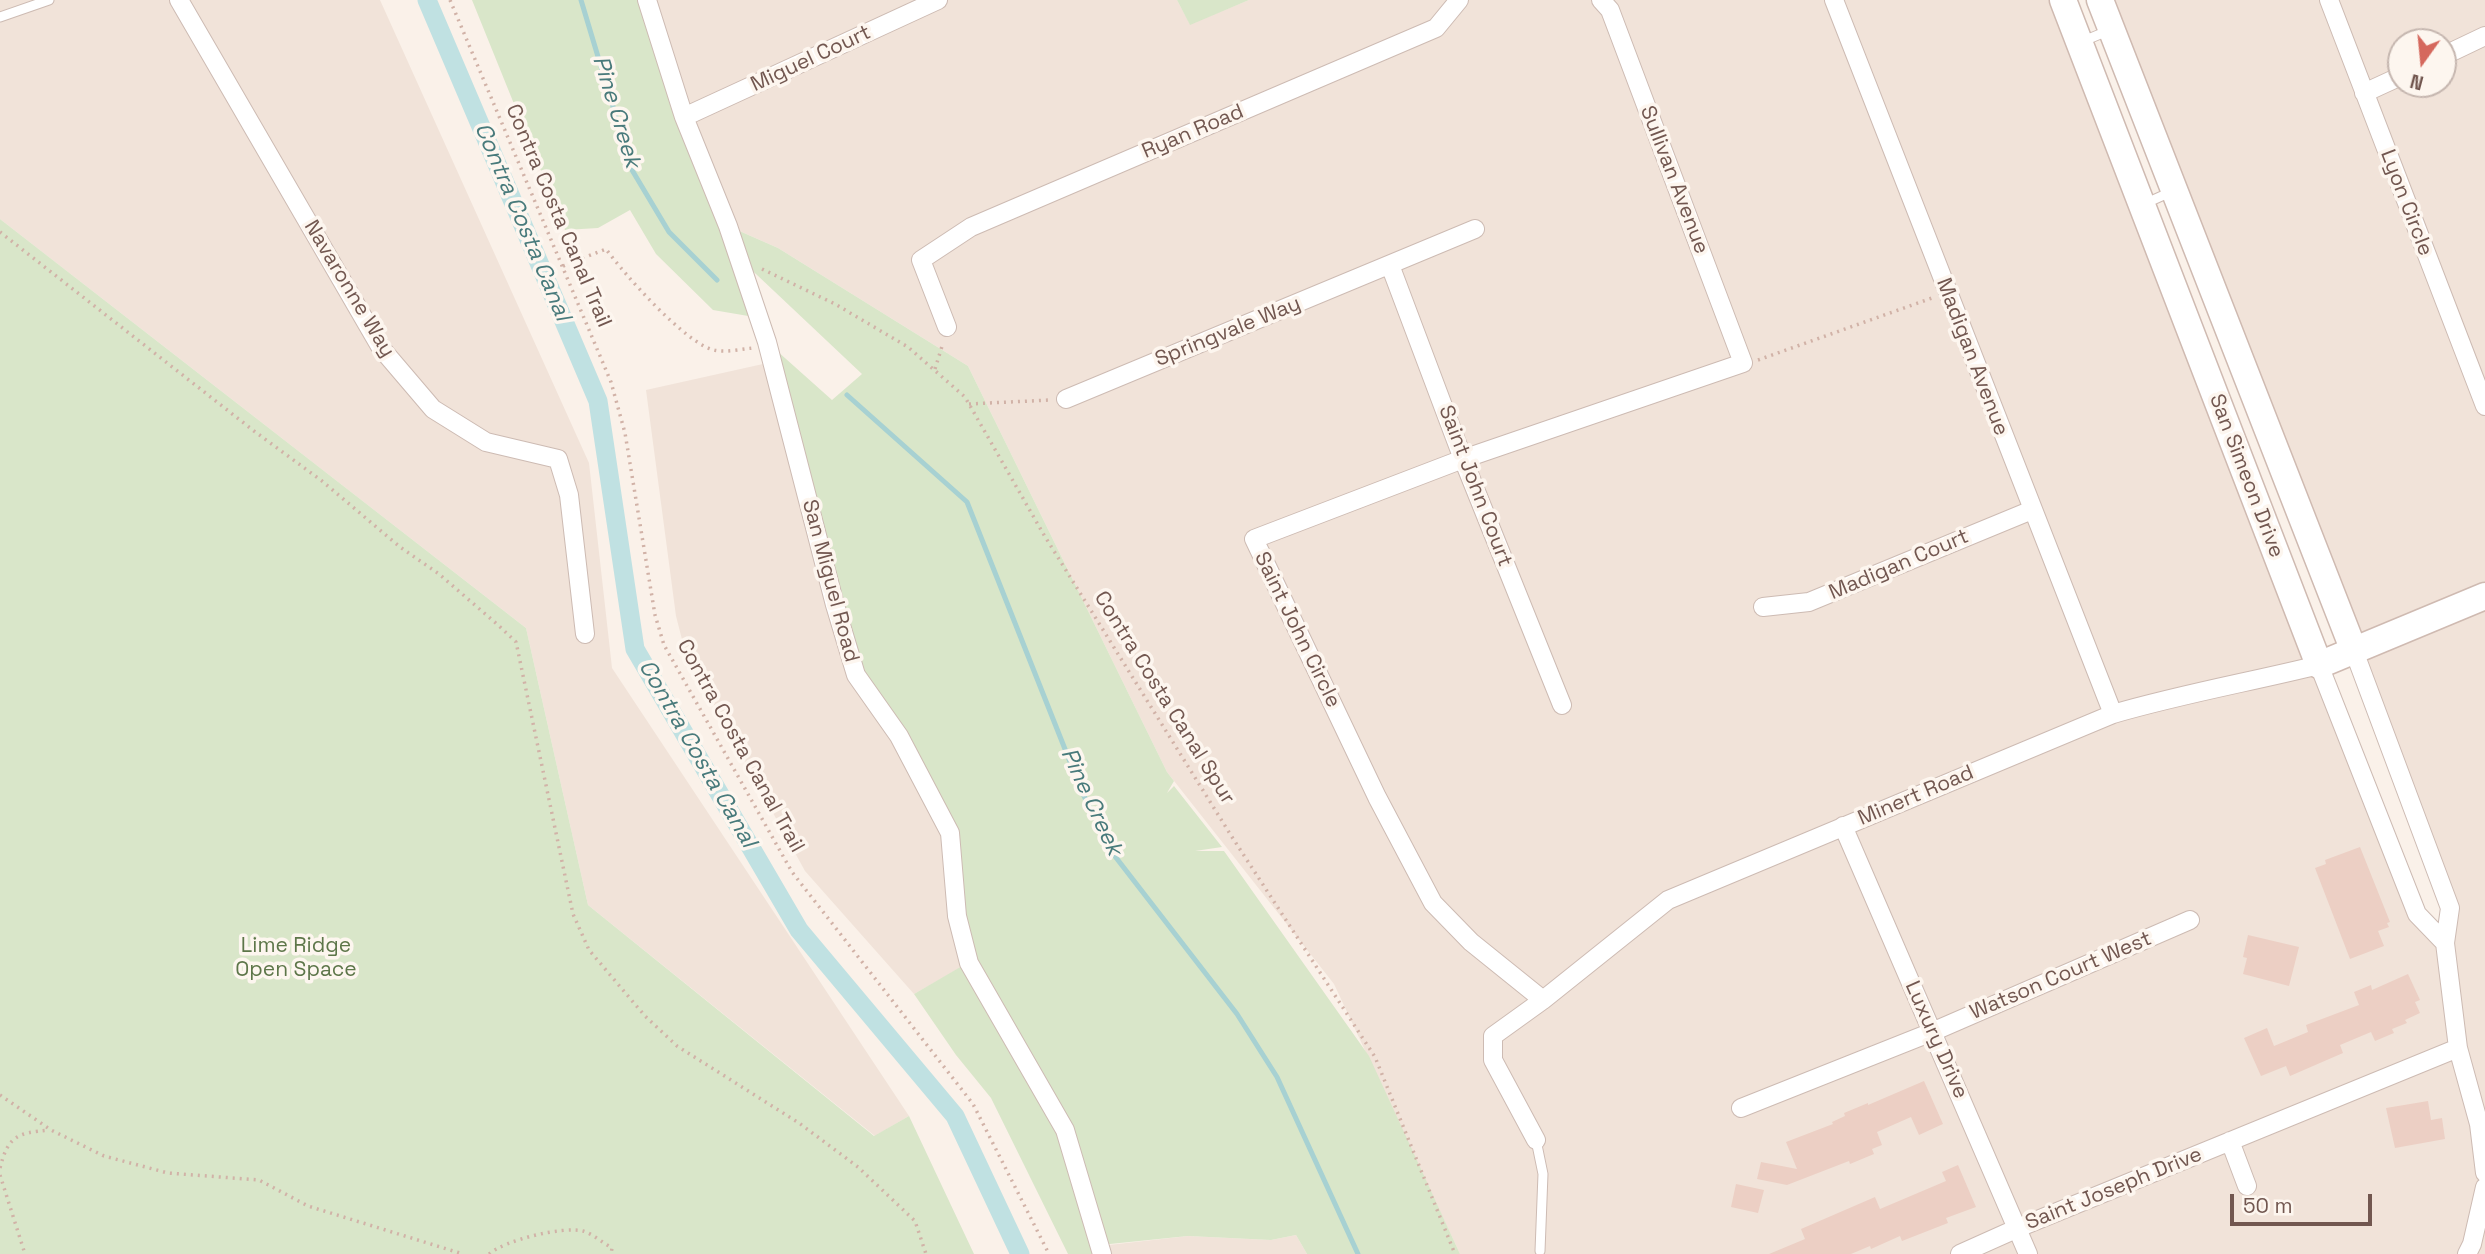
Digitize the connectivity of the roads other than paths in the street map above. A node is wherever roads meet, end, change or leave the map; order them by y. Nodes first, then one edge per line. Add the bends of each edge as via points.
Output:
1 (49, 0) edge
2 (179, 0) edge
3 (648, 0) edge
4 (938, 0) edge
5 (1459, 0) edge
6 (1601, 0) edge
7 (1834, 0) edge
8 (2063, 0) edge
9 (2100, 0) edge
10 (2329, 0) edge
11 (0, 17) edge
12 (2112, 29) junction
13 (2485, 36) edge
14 (2079, 43) junction
15 (2457, 49) edge
16 (2387, 82) edge
17 (2364, 93) junction
18 (684, 117) junction
19 (2175, 190) junction
20 (2142, 205) junction
21 (1475, 229) dead end
22 (1390, 265) junction
23 (947, 327) road end
24 (1742, 363) joint
25 (1066, 399) road end
26 (2485, 406) edge
27 (1463, 459) junction
28 (2032, 510) junction
29 (2485, 596) edge
30 (1763, 607) dead end
31 (585, 634) dead end
32 (2354, 650) junction
33 (2319, 665) junction
34 (1562, 705) dead end
35 (2113, 714) junction
36 (1843, 826) junction
37 (2190, 920) dead end
38 (2445, 943) junction
39 (1543, 1000) junction
40 (1932, 1031) junction
41 (2458, 1048) junction
42 (1741, 1108) dead end
43 (1536, 1140) joint
44 (2230, 1141) junction
45 (2485, 1173) edge
46 (2248, 1186) dead end
47 (2485, 1187) edge
48 (2018, 1228) junction
49 (1540, 1251) dead end
50 (1102, 1254) edge
51 (1960, 1254) edge
52 (2028, 1254) edge
53 (2467, 1254) edge

1 - 11 lane
2 - 31 street, Navaronne Way via 381,348 433,409 486,442 558,459 569,495
3 - 18 street, San Miguel Road
4 - 18 street, Miguel Court
5 - 23 street, Ryan Road via 1436,28 971,227 920,260
6 - 24 street, Sullivan Avenue via 1610,10
7 - 28 street, Madigan Avenue
8 - 14 street, San Simeon Drive
9 - 12 street, San Simeon Drive
10 - 17 street, Lyon Circle
12 - 14 lane
12 - 19 street, San Simeon Drive
13 - 15 street
14 - 20 street, San Simeon Drive
16 - 17 street
17 - 26 street, Lyon Circle
18 - 50 street, San Miguel Road via 728,226 767,342 856,675 899,736 950,833 957,916 969,962 1065,1130
19 - 20 lane
19 - 32 street, San Simeon Drive
20 - 33 street, San Simeon Drive
21 - 22 street, Springvale Way
22 - 25 street, Springvale Way
22 - 27 street, Saint John Court
24 - 27 street, Saint John Circle
27 - 34 street, Saint John Court
27 - 39 street, Saint John Circle via 1254,539 1377,797 1433,902 1471,942
28 - 30 street, Madigan Court via 1809,602
28 - 35 street, Madigan Avenue
29 - 32 street, Minert Road
32 - 33 street, Minert Road
32 - 38 street, San Simeon Drive via 2450,908
33 - 35 street, Minert Road
33 - 38 street, San Simeon Drive via 2417,914
35 - 36 street, Minert Road
36 - 39 street, Minert Road via 1668,900
36 - 40 street, Luxury Drive
37 - 40 street, Watson Court West
38 - 41 street, San Simeon Drive
39 - 43 street, Minert Road via 1493,1036 1493,1060
40 - 42 street, Watson Court West
40 - 48 street, Luxury Drive
41 - 44 street, Saint Joseph Drive
41 - 45 street, San Simeon Drive via 2480,1124
43 - 49 lane via 1542,1174
44 - 46 street, Saint Joseph Drive
44 - 48 street, Saint Joseph Drive
47 - 53 street
48 - 51 street, Saint Joseph Drive
48 - 52 street, Luxury Drive

